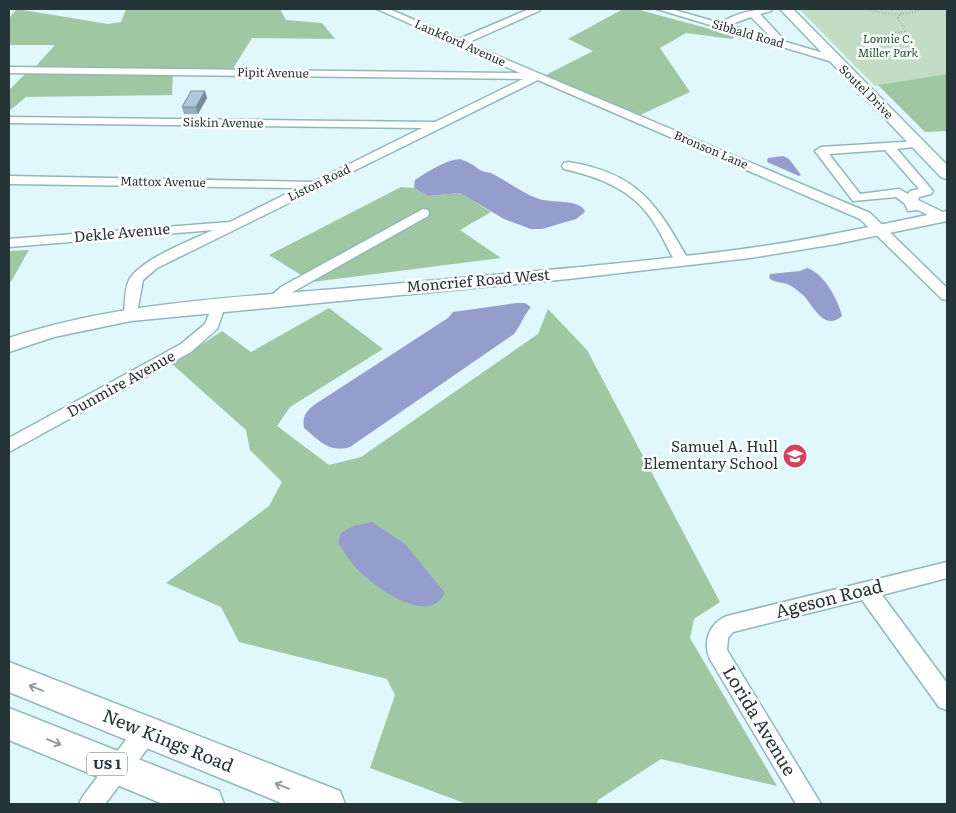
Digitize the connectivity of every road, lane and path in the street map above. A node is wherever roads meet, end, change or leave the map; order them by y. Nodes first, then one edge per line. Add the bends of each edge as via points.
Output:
1 (382, 9) edge
2 (536, 9) edge
3 (662, 9) edge
4 (768, 9) edge
5 (786, 9) edge
6 (865, 9) edge
7 (922, 9) edge
8 (752, 13) junction
9 (902, 13) junction
10 (721, 26) junction
11 (889, 33) dead end
12 (458, 43) junction
13 (782, 44) junction
14 (833, 59) junction
15 (9, 70) edge
16 (538, 76) junction
17 (9, 120) edge
18 (437, 126) junction
19 (918, 144) junction
20 (888, 146) junction
21 (568, 166) dead end
22 (947, 173) edge
23 (9, 180) edge
24 (316, 185) junction
25 (913, 198) junction
26 (423, 213) dead end
27 (945, 216) edge
28 (920, 221) junction
29 (235, 224) junction
30 (880, 230) junction
31 (9, 243) edge
32 (682, 261) junction
33 (947, 296) edge
34 (272, 301) junction
35 (218, 307) junction
36 (131, 315) junction
37 (9, 345) edge
38 (9, 446) edge
39 (947, 570) edge
40 (866, 589) junction
41 (717, 637) joint
42 (9, 677) edge
43 (947, 700) edge
44 (9, 724) edge
45 (146, 732) junction
46 (118, 768) junction
47 (91, 804) edge
48 (206, 804) edge
49 (327, 804) edge
50 (809, 804) edge

1 - 12 street, Lankford Avenue
2 - 12 street
3 - 10 street, Sibbald Road
4 - 8 street
5 - 14 main road, Soutel Drive
6 - 9 path
7 - 9 path
8 - 10 street
8 - 13 street
9 - 11 path via 898,18 906,32
10 - 13 street, Sibbald Road
12 - 16 street, Lankford Avenue
13 - 14 street, Sibbald Road
14 - 19 main road, Soutel Drive
15 - 16 street, Pipit Avenue
16 - 18 street, Liston Road
16 - 30 street, Bronson Lane via 865,216
17 - 18 street, Siskin Avenue
18 - 24 street, Liston Road
19 - 20 street
19 - 22 main road, Soutel Drive
20 - 25 lane via 927,191
20 - 25 street via 821,151 856,198 898,193
21 - 32 street via 586,168 616,182 647,204
23 - 24 street, Mattox Avenue
24 - 29 street, Liston Road
25 - 27 street
25 - 28 street
26 - 34 street
27 - 28 main road, Moncrief Road West
28 - 30 main road, Moncrief Road West
29 - 31 street, Dekle Avenue
29 - 36 street, Liston Road via 143,270 134,285
30 - 32 main road, Moncrief Road West via 750,253
30 - 33 street, Bronson Lane
32 - 34 main road, Moncrief Road West
34 - 35 main road, Moncrief Road West
35 - 36 main road, Moncrief Road West
35 - 38 street, Dunmire Avenue via 212,326 186,348
36 - 37 main road, Moncrief Road West via 51,331
39 - 40 street, Ageson Road
40 - 41 street, Ageson Road via 727,625
40 - 43 street
41 - 50 street, Lorida Avenue via 716,652
45 -> 42 highway, New Kings Road
44 -> 46 highway, US 1
45 - 46 street
49 -> 45 highway, New Kings Road
46 - 47 street
46 - 48 highway, US 1

